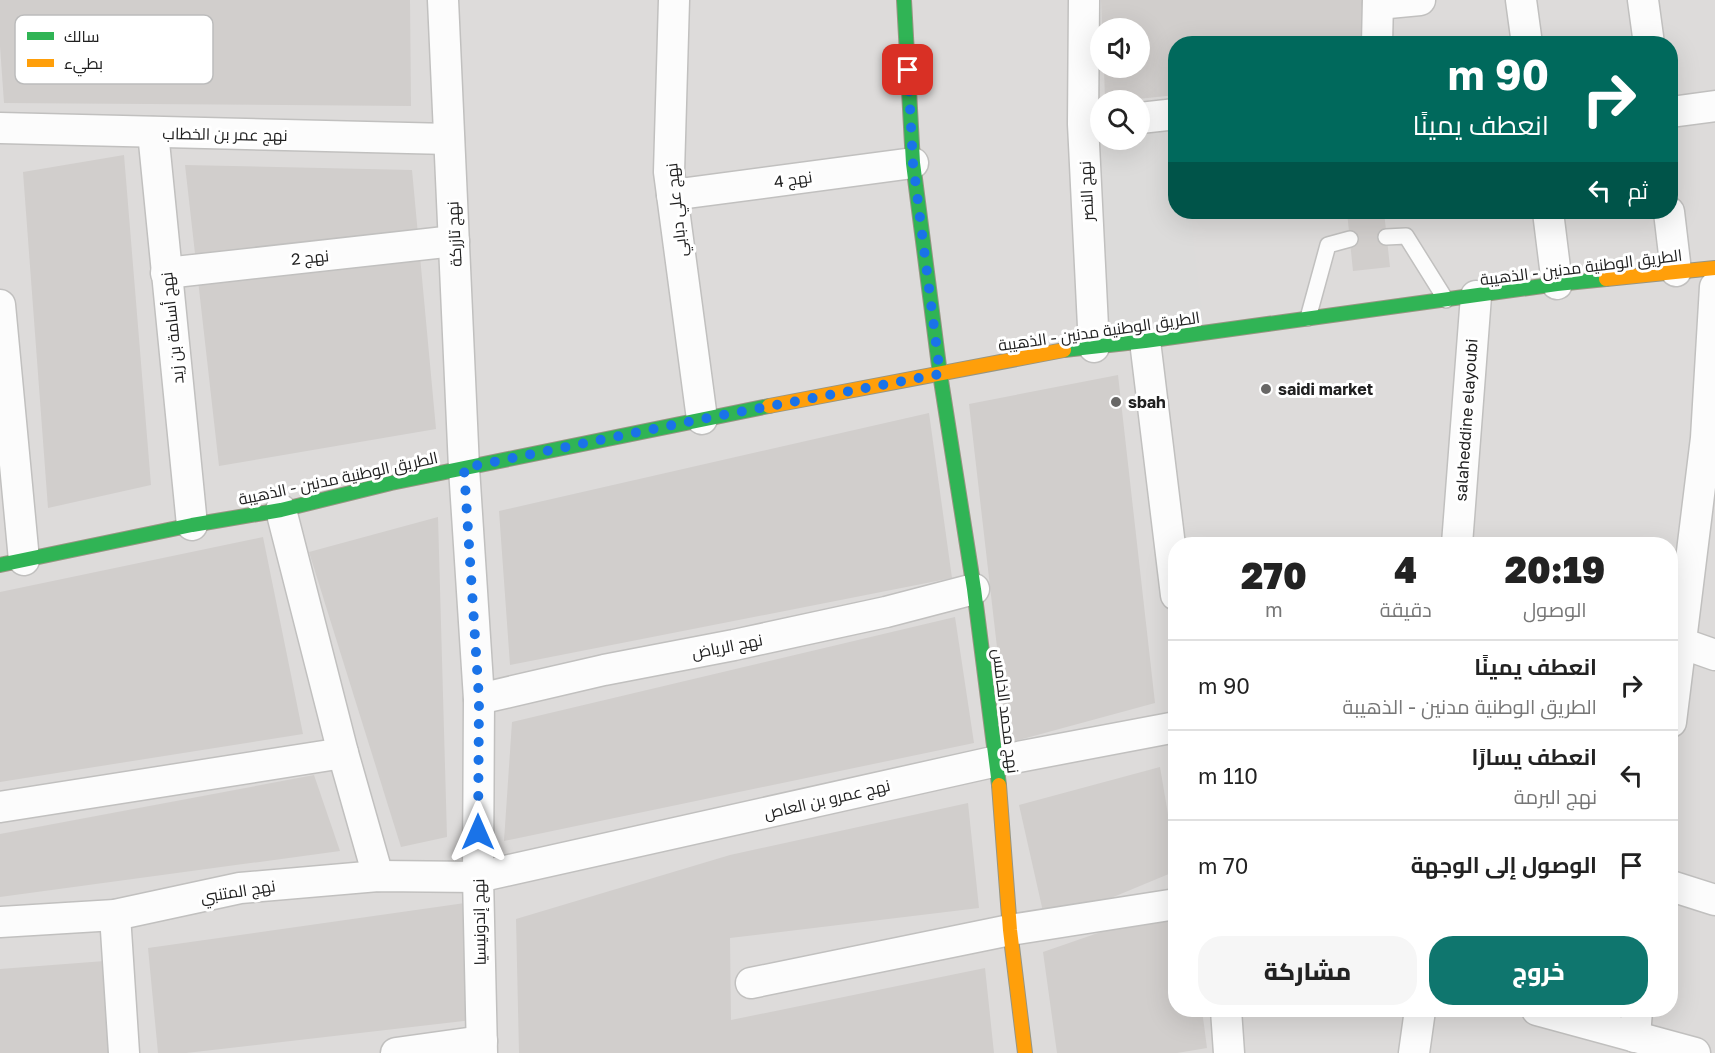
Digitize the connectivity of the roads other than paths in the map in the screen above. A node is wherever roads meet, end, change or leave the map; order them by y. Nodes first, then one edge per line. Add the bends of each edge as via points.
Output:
1 (443, 0) edge
2 (674, 0) edge
3 (904, 0) edge
4 (1083, 0) edge
5 (1420, 0) edge
6 (1521, 0) edge
7 (1643, 0) edge
8 (1378, 2) edge
9 (1377, 36) edge
10 (1526, 36) edge
11 (1648, 36) edge
12 (1090, 96) edge
13 (1715, 106) edge
14 (1678, 111) edge
15 (1168, 115) edge
16 (1150, 117) edge
17 (0, 128) edge
18 (153, 132) junction
19 (449, 140) junction
20 (1092, 150) edge
21 (913, 163) junction
22 (672, 195) junction
23 (1549, 219) edge
24 (1670, 219) edge
25 (1386, 237) dead end
26 (1350, 239) dead end
27 (454, 241) junction
28 (1715, 268) edge
29 (1676, 271) junction
30 (166, 273) junction
31 (1557, 284) junction
32 (1715, 287) edge
33 (1476, 296) junction
34 (1446, 300) junction
35 (1, 317) edge
36 (1308, 318) junction
37 (1145, 341) junction
38 (1094, 347) junction
39 (940, 374) junction
40 (702, 419) junction
41 (1711, 439) edge
42 (464, 468) junction
43 (281, 510) junction
44 (192, 525) junction
45 (1169, 537) edge
46 (1458, 537) edge
47 (12, 562) edge
48 (974, 589) junction
49 (1681, 643) junction
50 (1715, 655) edge
51 (1678, 667) edge
52 (479, 699) junction
53 (1168, 729) edge
54 (343, 753) junction
55 (997, 761) junction
56 (0, 807) edge
57 (378, 876) junction
58 (478, 877) junction
59 (1678, 888) edge
60 (1715, 900) edge
61 (1168, 905) edge
62 (115, 915) junction
63 (0, 922) edge
64 (1010, 930) junction
65 (751, 983) dead end
66 (1226, 1017) edge
67 (1419, 1017) edge
68 (1590, 1017) edge
69 (1636, 1023) edge
70 (482, 1047) edge
71 (124, 1053) edge
72 (396, 1053) edge
73 (1025, 1053) edge
74 (1229, 1053) edge
75 (1414, 1053) edge
76 (1695, 1053) edge

1 - 19 street, نهج تازركة
2 - 22 street, نهج علي دبابي via 669,172
3 - 21 main road, نهج محمد الخامس
4 - 12 street, نهج النصر
5 - 8 street
6 - 10 street
7 - 11 street
8 - 9 street
13 - 14 street
15 - 16 street
17 - 18 street, نهج عمر بن الخطاب
18 - 19 street, نهج عمر بن الخطاب
18 - 30 street, نهج أسامة بن زيد
19 - 27 street, نهج تازركة
20 - 38 street, نهج النصر
21 - 22 street, نهج 4
21 - 39 main road, نهج محمد الخامس
22 - 40 street, نهج علي دبابي
23 - 31 street
24 - 29 street
25 - 34 lane via 1406,236
26 - 36 lane via 1328,245
27 - 30 street, نهج 2
27 - 42 street, نهج تازركة
28 - 29 main road, الطريق الوطنية مدنين - الذهيبة
29 - 31 main road, الطريق الوطنية مدنين - الذهيبة
30 - 44 street, نهج أسامة بن زيد
31 - 33 main road, الطريق الوطنية مدنين - الذهيبة
32 - 41 street
33 - 34 main road, الطريق الوطنية مدنين - الذهيبة
33 - 46 street, salaheddine elayoubi
34 - 36 main road, الطريق الوطنية مدنين - الذهيبة
35 - 47 street
36 - 37 main road, الطريق الوطنية مدنين - الذهيبة
37 - 38 main road, الطريق الوطنية مدنين - الذهيبة
37 - 45 street
38 - 39 main road, الطريق الوطنية مدنين - الذهيبة
39 - 40 main road, الطريق الوطنية مدنين - الذهيبة
39 - 48 main road, نهج محمد الخامس
40 - 42 main road, الطريق الوطنية مدنين - الذهيبة
41 - 49 street
42 - 43 main road, الطريق الوطنية مدنين - الذهيبة
42 - 52 street, نهج إندونيسيا
43 - 44 main road, الطريق الوطنية مدنين - الذهيبة
43 - 54 street
44 - 47 main road, الطريق الوطنية مدنين - الذهيبة
48 - 52 street, نهج الرياض via 886,612
48 - 55 main road, نهج محمد الخامس
49 - 50 street
49 - 51 street
52 - 58 street, نهج إندونيسيا
53 - 55 street, نهج عمرو بن العاص
54 - 56 street
54 - 57 street
55 - 58 street, نهج عمرو بن العاص
55 - 64 main road, نهج محمد الخامس
57 - 58 street, نهج المتنبي
57 - 62 street, نهج المتنبي via 240,888
58 - 70 street, نهج إندونيسيا
59 - 60 street
61 - 64 street
62 - 63 street, نهج المتنبي
62 - 71 street
64 - 65 street
64 - 73 main road, نهج محمد الخامس
66 - 74 street
67 - 75 street
68 - 69 street
69 - 76 street
70 - 72 street

